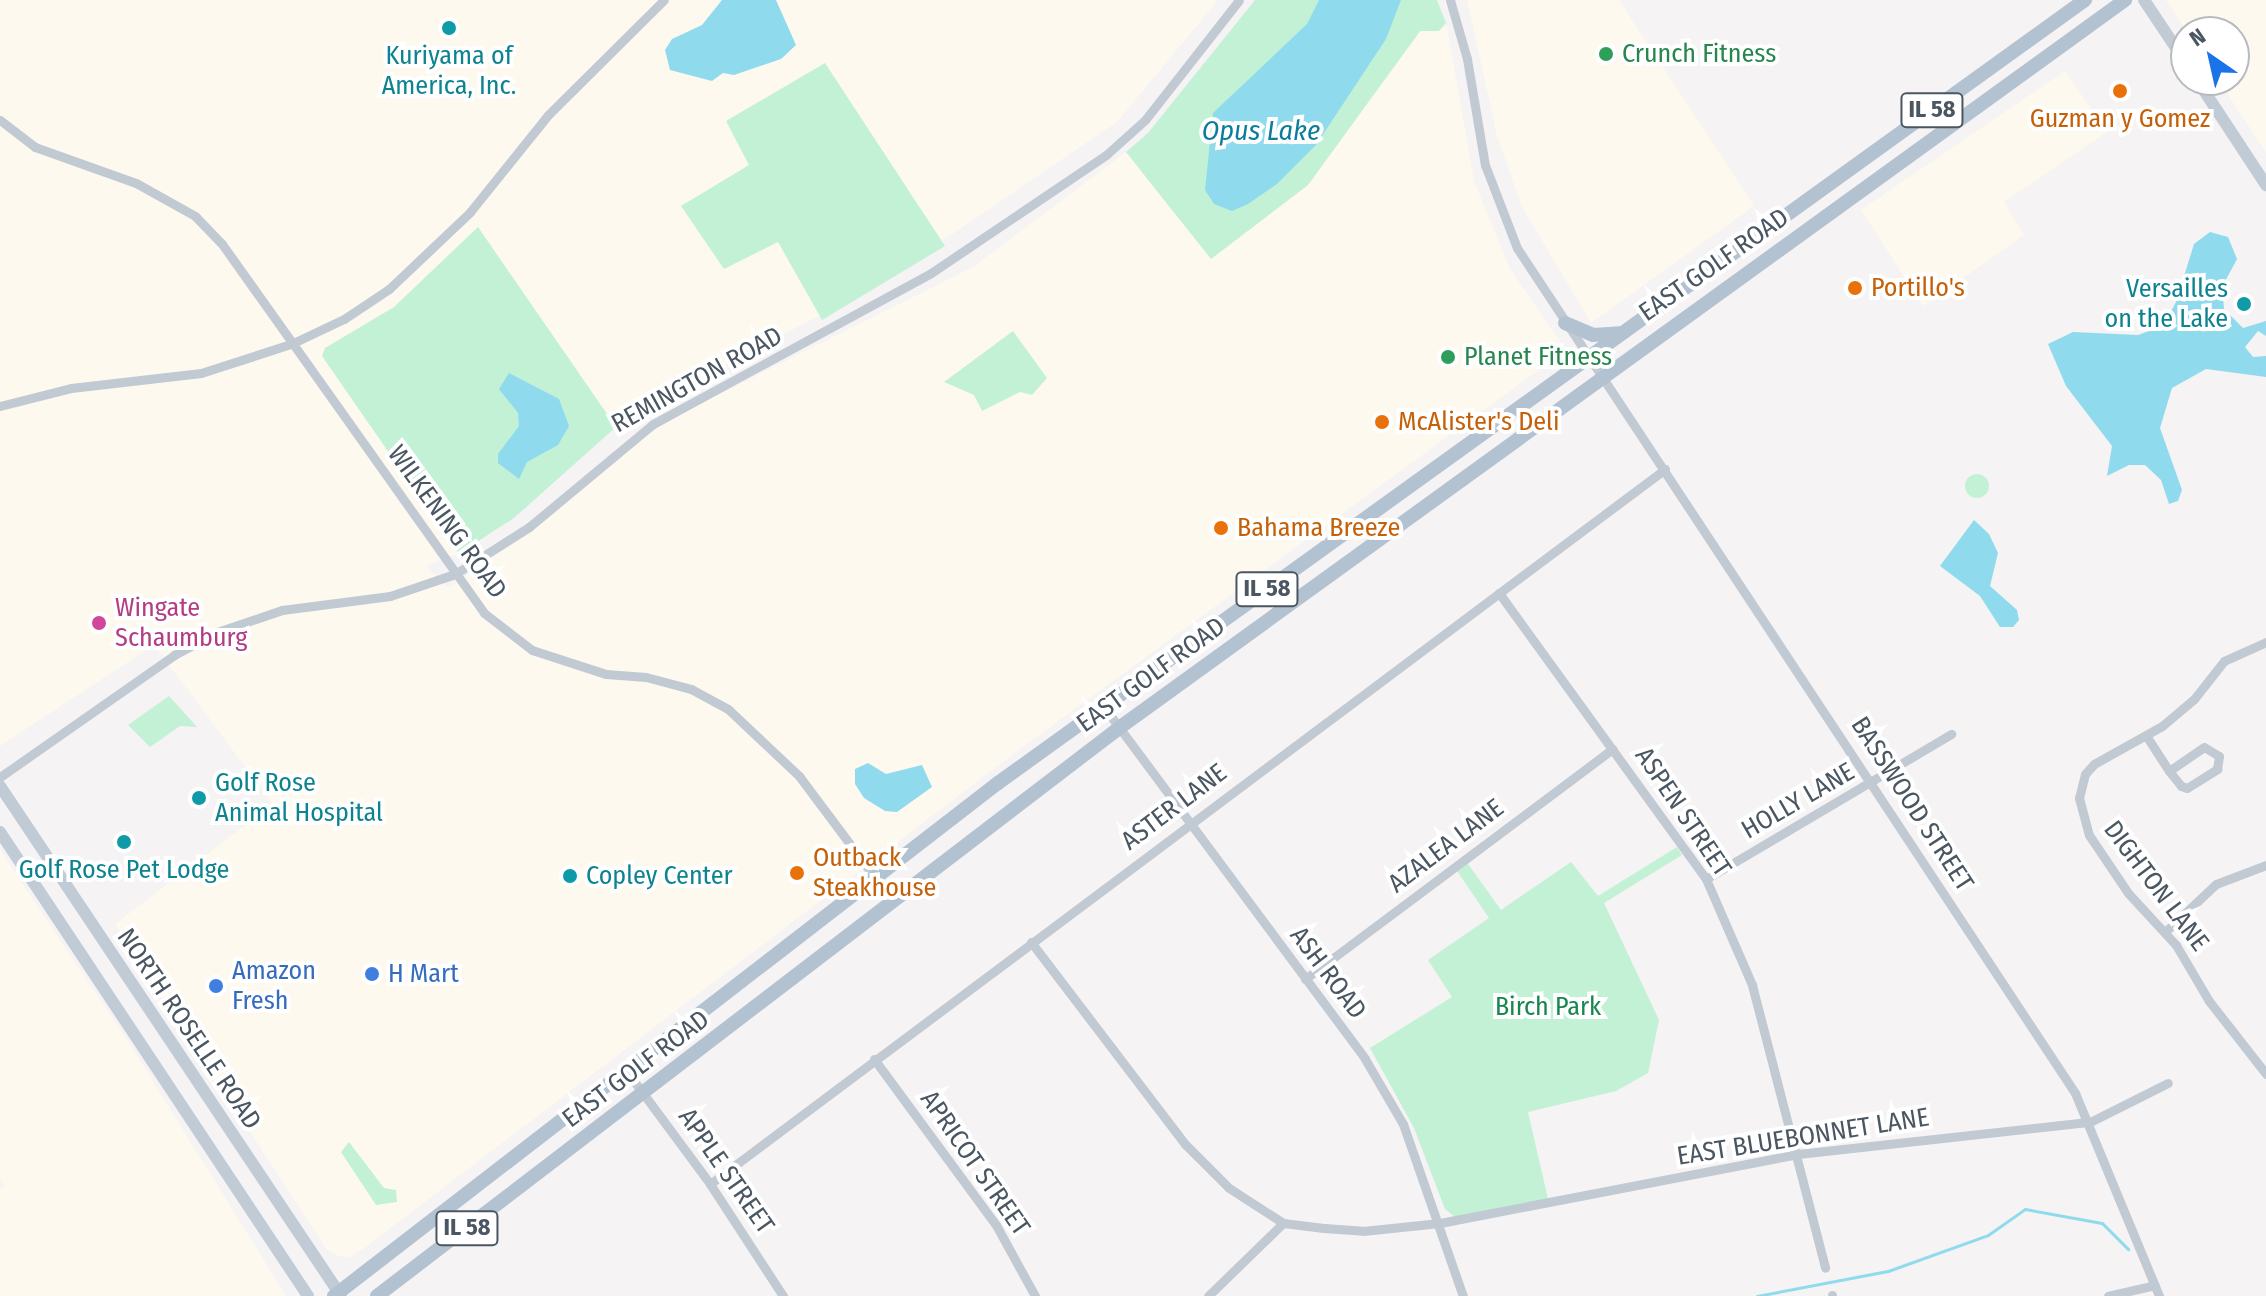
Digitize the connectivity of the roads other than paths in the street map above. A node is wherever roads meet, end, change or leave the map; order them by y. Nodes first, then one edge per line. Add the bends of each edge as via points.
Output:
1 (664, 0) edge
2 (1239, 0) edge
3 (1450, 0) edge
4 (2085, 0) edge
5 (2125, 0) edge
6 (2144, 0) edge
7 (2170, 39) edge
8 (2208, 96) edge
9 (0, 120) edge
10 (2266, 185) edge
11 (1565, 323) junction
12 (1625, 332) junction
13 (291, 344) junction
14 (1587, 358) junction
15 (1599, 375) junction
16 (0, 406) edge
17 (1665, 469) junction
18 (455, 574) junction
19 (1499, 593) junction
20 (2266, 642) edge
21 (1104, 707) junction
22 (1119, 728) junction
23 (1951, 734) dead end
24 (2147, 737) junction
25 (1613, 749) junction
26 (2169, 771) junction
27 (0, 777) edge
28 (1872, 784) junction
29 (0, 786) edge
30 (1188, 824) junction
31 (0, 832) edge
32 (2266, 865) edge
33 (876, 879) junction
34 (1706, 879) junction
35 (891, 899) junction
36 (2165, 932) junction
37 (1031, 942) junction
38 (1305, 979) junction
39 (874, 1059) junction
40 (628, 1073) junction
41 (2266, 1074) edge
42 (2168, 1083) dead end
43 (645, 1094) junction
44 (2090, 1122) junction
45 (1798, 1154) junction
46 (710, 1184) junction
47 (1283, 1223) junction
48 (1440, 1223) junction
49 (1825, 1268) dead end
50 (2155, 1285) junction
51 (338, 1295) edge
52 (308, 1296) edge
53 (377, 1296) edge
54 (783, 1296) edge
55 (1035, 1296) edge
56 (1208, 1296) edge
57 (1463, 1296) edge
58 (2108, 1296) edge
59 (2159, 1296) edge

1 - 13 street via 548,115 470,212 389,289 344,319
2 - 18 street, REMINGTON ROAD via 1145,120 1106,155 931,273 653,424 529,527
3 - 11 street, BASSWOOD STREET via 1467,59 1485,165 1517,248
4 - 12 main road, EAST GOLF ROAD / IL 58
5 - 15 main road, EAST GOLF ROAD / IL 58
6 - 7 main road
8 - 10 main road
9 - 13 street, WILKENING ROAD via 35,147 136,183 195,216 222,244
11 - 12 main road via 1593,335
11 - 14 street, BASSWOOD STREET
12 - 14 main road, EAST GOLF ROAD / IL 58
13 - 16 street via 201,373 71,388
13 - 18 street, WILKENING ROAD
14 - 15 street, BASSWOOD STREET
14 - 21 main road, EAST GOLF ROAD / IL 58
15 - 17 street, BASSWOOD STREET
15 - 22 main road, EAST GOLF ROAD / IL 58
17 - 19 street, ASTER LANE
17 - 28 street, BASSWOOD STREET
18 - 27 street, REMINGTON ROAD via 390,596 282,610 217,632 174,655
18 - 33 street, WILKENING ROAD via 484,613 532,650 606,674 691,689 728,709 799,776
19 - 25 street, ASPEN STREET
19 - 30 street, ASTER LANE
20 - 24 street, DIGHTON LANE via 2224,661 2194,699
21 - 22 street, ASH ROAD
21 - 33 main road, EAST GOLF ROAD / IL 58
22 - 30 street, ASH ROAD
22 - 35 main road, EAST GOLF ROAD / IL 58
23 - 28 street, HOLLY LANE
24 - 26 street
24 - 36 street, DIGHTON LANE via 2094,764 2085,774 2079,798 2089,835 2128,893
25 - 34 street, ASPEN STREET
25 - 38 street, AZALEA LANE
26 - 26 street via 2181,786 2194,786 2217,769 2219,756 2204,747
28 - 34 street, HOLLY LANE
28 - 44 street, BASSWOOD STREET
29 - 51 main road, NORTH ROSELLE ROAD
30 - 37 street, ASTER LANE
30 - 38 street, ASH ROAD
31 - 52 main road, NORTH ROSELLE ROAD
32 - 36 street via 2216,884
33 - 35 street, WILKENING ROAD
33 - 40 main road, EAST GOLF ROAD / IL 58
34 - 45 street, ASPEN STREET via 1752,985
35 - 43 main road, EAST GOLF ROAD / IL 58
36 - 41 street, DIGHTON LANE
37 - 39 street, ASTER LANE
37 - 47 street via 1185,1144 1229,1188
38 - 48 street, ASH ROAD via 1365,1059 1403,1124
39 - 46 street, ASTER LANE
39 - 55 street, APRICOT STREET via 996,1225
40 - 43 street, APPLE STREET
40 - 51 main road, EAST GOLF ROAD / IL 58
42 - 44 street, EAST BLUEBONNET LANE
43 - 46 street, APPLE STREET
43 - 53 main road, EAST GOLF ROAD / IL 58
44 - 45 street, EAST BLUEBONNET LANE
44 - 50 street, BASSWOOD STREET
45 - 48 street, EAST BLUEBONNET LANE
45 - 49 street, ASPEN STREET
46 - 54 street, APPLE STREET
47 - 48 street, EAST BLUEBONNET LANE via 1363,1231
47 - 56 street
48 - 57 street, ASH ROAD
50 - 58 street
50 - 59 street, BASSWOOD STREET

